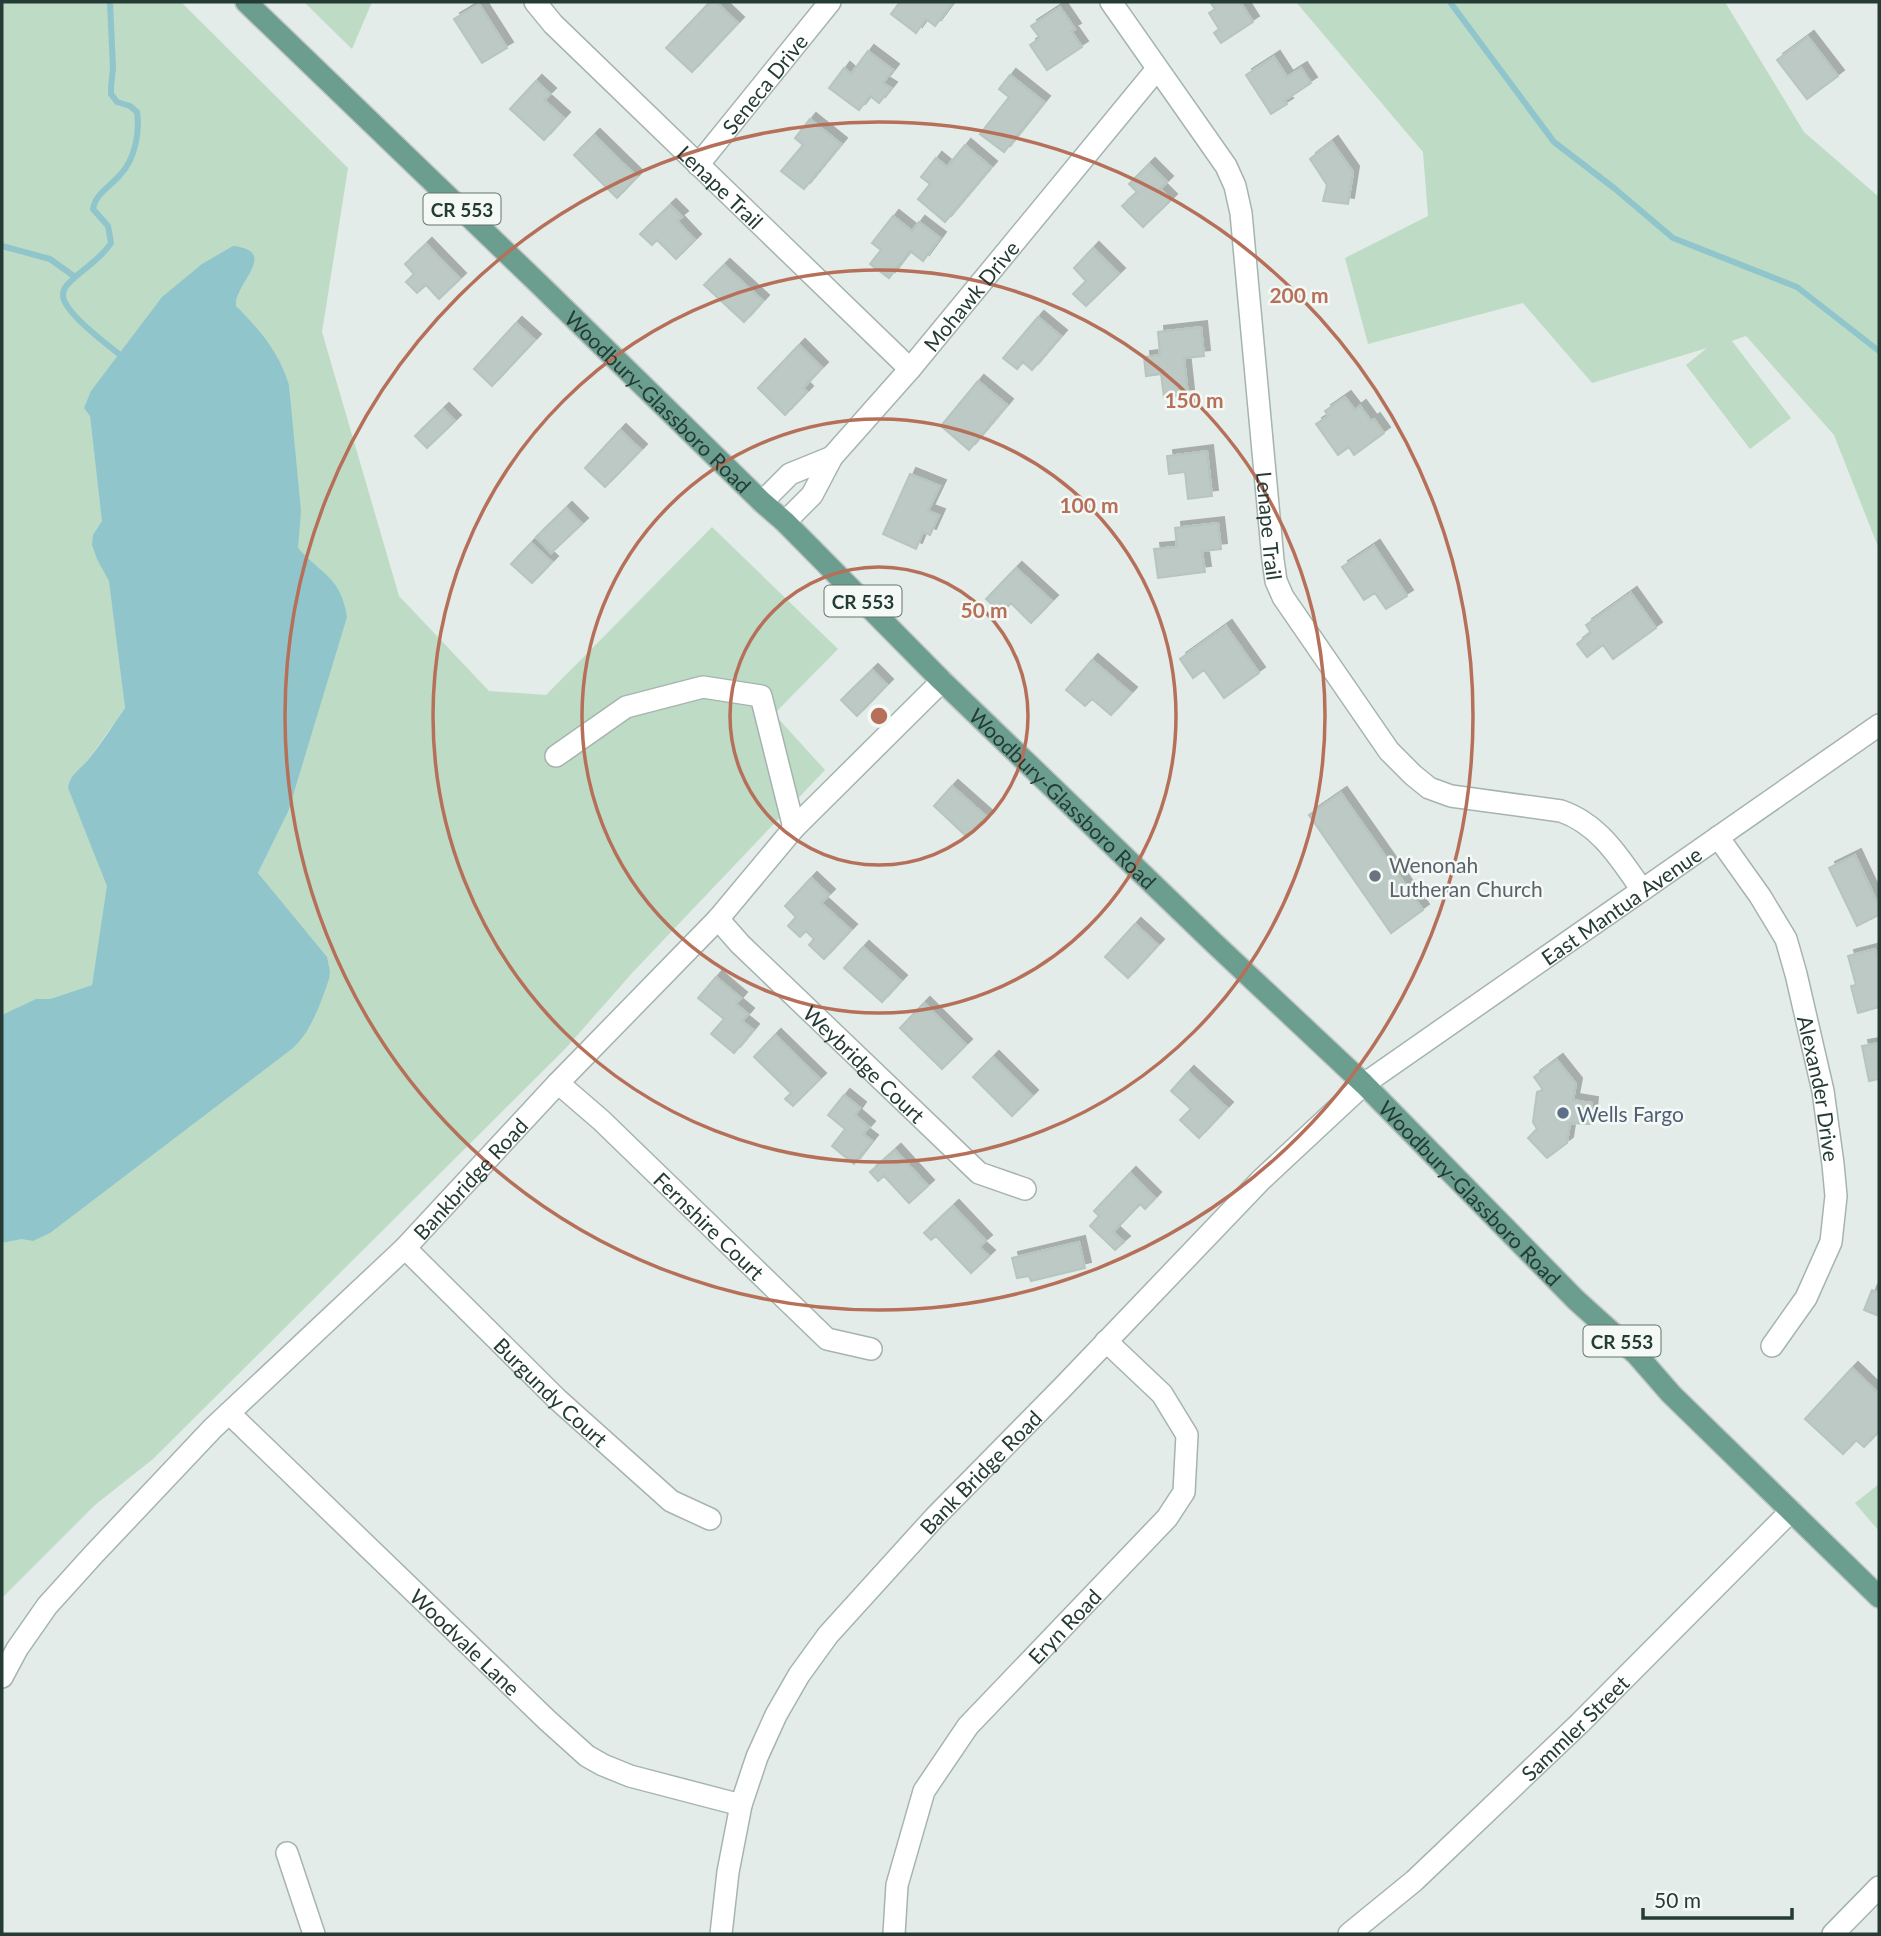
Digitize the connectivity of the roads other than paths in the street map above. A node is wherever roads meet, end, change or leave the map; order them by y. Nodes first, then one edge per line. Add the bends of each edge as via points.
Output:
1 (246, 2) edge
2 (535, 2) edge
3 (830, 2) edge
4 (1111, 2) edge
5 (1157, 69) junction
6 (698, 165) junction
7 (910, 369) junction
8 (832, 457) junction
9 (762, 502) junction
10 (785, 522) junction
11 (942, 681) junction
12 (1879, 725) edge
13 (556, 757) dead end
14 (794, 828) junction
15 (1718, 837) junction
16 (1642, 890) junction
17 (719, 919) junction
18 (558, 1083) junction
19 (1364, 1084) junction
20 (1025, 1189) dead end
21 (405, 1248) junction
22 (1106, 1341) junction
23 (1772, 1346) dead end
24 (871, 1349) dead end
25 (229, 1413) junction
26 (1791, 1511) junction
27 (710, 1519) dead end
28 (1879, 1597) edge
29 (2, 1677) edge
30 (741, 1805) junction
31 (287, 1853) dead end
32 (1879, 1887) edge
33 (314, 1934) edge
34 (721, 1934) edge
35 (894, 1934) edge
36 (1349, 1934) edge
37 (1833, 1934) edge

1 - 9 main road, Woodbury-Glassboro Road / CR 553
2 - 6 street, Lenape Trail
3 - 6 street, Seneca Drive
4 - 5 street, Lenape Trail
5 - 7 street, Mohawk Drive
5 - 16 street, Lenape Trail via 1226,166 1235,186 1273,560 1283,597 1389,751 1413,775 1429,788 1451,796 1572,814 1602,836
6 - 7 street, Lenape Trail
7 - 8 street, Mohawk Drive
8 - 9 street via 790,474
8 - 10 street, Mohawk Drive via 812,495
9 - 10 main road, Woodbury-Glassboro Road / CR 553
10 - 11 main road, Woodbury-Glassboro Road / CR 553
11 - 14 street, Bankbridge Road
11 - 19 main road, Woodbury-Glassboro Road / CR 553
12 - 15 street, East Mantua Avenue
13 - 14 street via 626,707 703,687 761,696
14 - 17 street, Bankbridge Road
15 - 16 street, East Mantua Avenue
15 - 23 street, Alexander Drive via 1786,939 1823,1091 1833,1164 1836,1196 1831,1242 1806,1298
16 - 19 street, East Mantua Avenue
17 - 18 street, Bankbridge Road
17 - 20 street, Weybridge Court via 979,1173
18 - 21 street, Bankbridge Road
18 - 24 street, Fernshire Court via 827,1339
19 - 22 street, Bank Bridge Road via 1261,1181
19 - 26 main road, Woodbury-Glassboro Road / CR 553
21 - 25 street, Bankbridge Road
21 - 27 street, Burgundy Court via 557,1399 671,1502
22 - 30 street, Bank Bridge Road via 828,1635 776,1715
22 - 35 street, Eryn Road via 1162,1394 1187,1435 1184,1492 1167,1518 968,1726 924,1791 897,1885
25 - 29 street, Bankbridge Road via 47,1606
25 - 30 street, Woodvale Lane via 587,1756 630,1776
26 - 28 main road, Woodbury-Glassboro Road / CR 553
26 - 36 street, Sammler Street via 1580,1723 1414,1881
30 - 34 street, Bank Bridge Road
31 - 33 street
32 - 37 street

